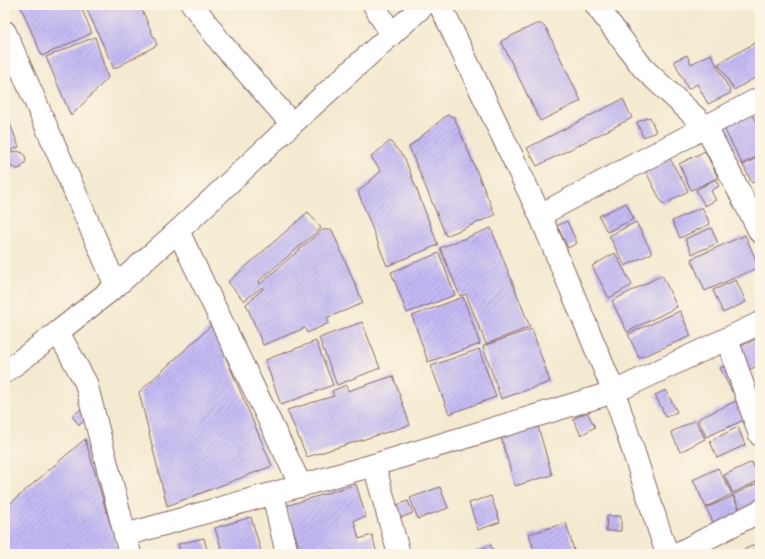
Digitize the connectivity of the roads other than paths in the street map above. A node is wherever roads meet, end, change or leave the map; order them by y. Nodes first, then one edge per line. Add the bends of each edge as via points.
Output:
1 (192, 5) edge
2 (374, 5) edge
3 (424, 5) edge
4 (440, 5) edge
5 (596, 5) edge
6 (5, 32) edge
7 (391, 34) junction
8 (760, 98) edge
9 (292, 124) junction
10 (706, 127) junction
11 (540, 215) junction
12 (178, 232) junction
13 (760, 232) edge
14 (116, 286) junction
15 (760, 323) edge
16 (58, 332) junction
17 (727, 339) junction
18 (5, 372) edge
19 (614, 392) junction
20 (760, 435) edge
21 (374, 465) junction
22 (301, 486) junction
23 (273, 494) junction
24 (760, 511) edge
25 (128, 545) edge
26 (287, 554) edge
27 (399, 554) edge
28 (667, 554) edge
29 (677, 554) edge

1 - 9 street
2 - 7 street
3 - 7 street
4 - 11 street
5 - 10 street via 643,68
6 - 14 street
7 - 9 street
8 - 10 street
9 - 12 street
10 - 11 street
10 - 13 street
11 - 19 street
12 - 14 street
12 - 22 street
14 - 16 street
15 - 17 street
16 - 18 street
16 - 25 street via 86,383
17 - 19 street
17 - 20 street
19 - 21 street
19 - 28 street
21 - 22 street
21 - 27 street
22 - 23 street
23 - 25 street
23 - 26 street
24 - 29 street

